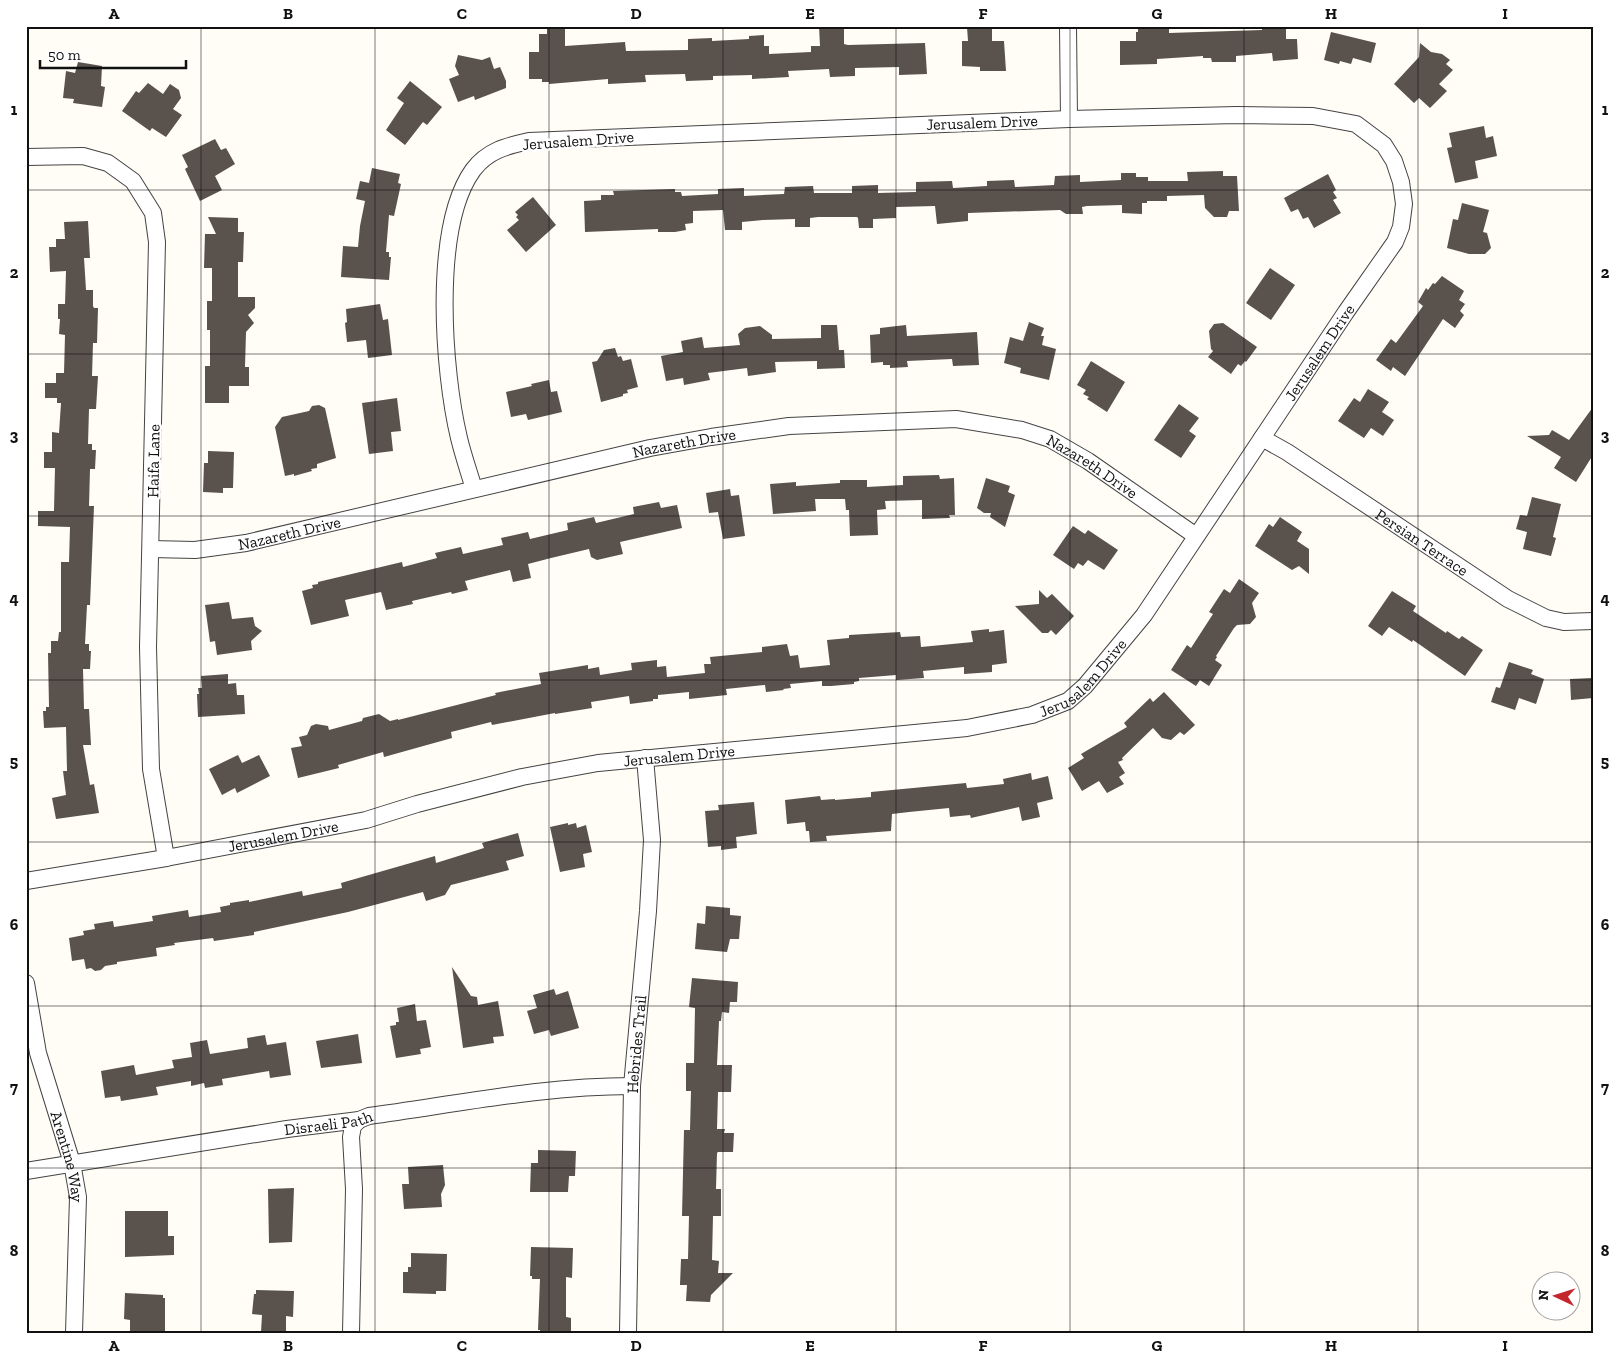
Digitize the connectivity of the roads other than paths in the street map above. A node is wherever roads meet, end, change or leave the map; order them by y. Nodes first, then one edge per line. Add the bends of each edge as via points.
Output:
1 (1068, 26) edge
2 (1069, 119) junction
3 (26, 157) edge
4 (1262, 438) junction
5 (474, 489) junction
6 (1196, 536) junction
7 (152, 549) junction
8 (1593, 621) edge
9 (645, 758) junction
10 (166, 858) junction
11 (26, 881) edge
12 (26, 983) edge
13 (632, 1086) junction
14 (360, 1120) junction
15 (72, 1163) junction
16 (26, 1171) edge
17 (74, 1333) edge
18 (351, 1333) edge
19 (628, 1333) edge

1 - 2 street
2 - 4 street, Jerusalem Drive via 1237,114 1313,116 1356,124 1384,145 1394,161 1404,204 1395,242
2 - 5 street, Jerusalem Drive via 529,141 497,149 474,168 463,188 454,213 446,260 444,313 448,367 458,438
3 - 7 street, Haifa Lane via 83,156 108,163 133,181 153,212 157,242
4 - 6 street, Jerusalem Drive
4 - 8 street, Persian Terrace via 1508,599 1546,618 1564,622
5 - 6 street, Nazareth Drive via 711,437 789,426 956,419 1022,430 1050,439
5 - 7 street, Nazareth Drive via 246,543 195,550
6 - 9 street, Jerusalem Drive via 1144,615 1085,686 1068,701 1041,712 967,728
7 - 10 street, Haifa Lane via 148,647 151,769
9 - 10 street, Jerusalem Drive via 522,777 366,820
9 - 13 street, Hebrides Trail via 652,840
10 - 11 street, Jerusalem Drive
12 - 15 street, Arentine Way via 38,1053
13 - 14 street, Disraeli Path via 500,1096
13 - 19 street, Hebrides Trail
14 - 15 street, Disraeli Path
14 - 18 street via 351,1137 354,1189
15 - 16 street, Disraeli Path
15 - 17 street, Arentine Way via 78,1197

